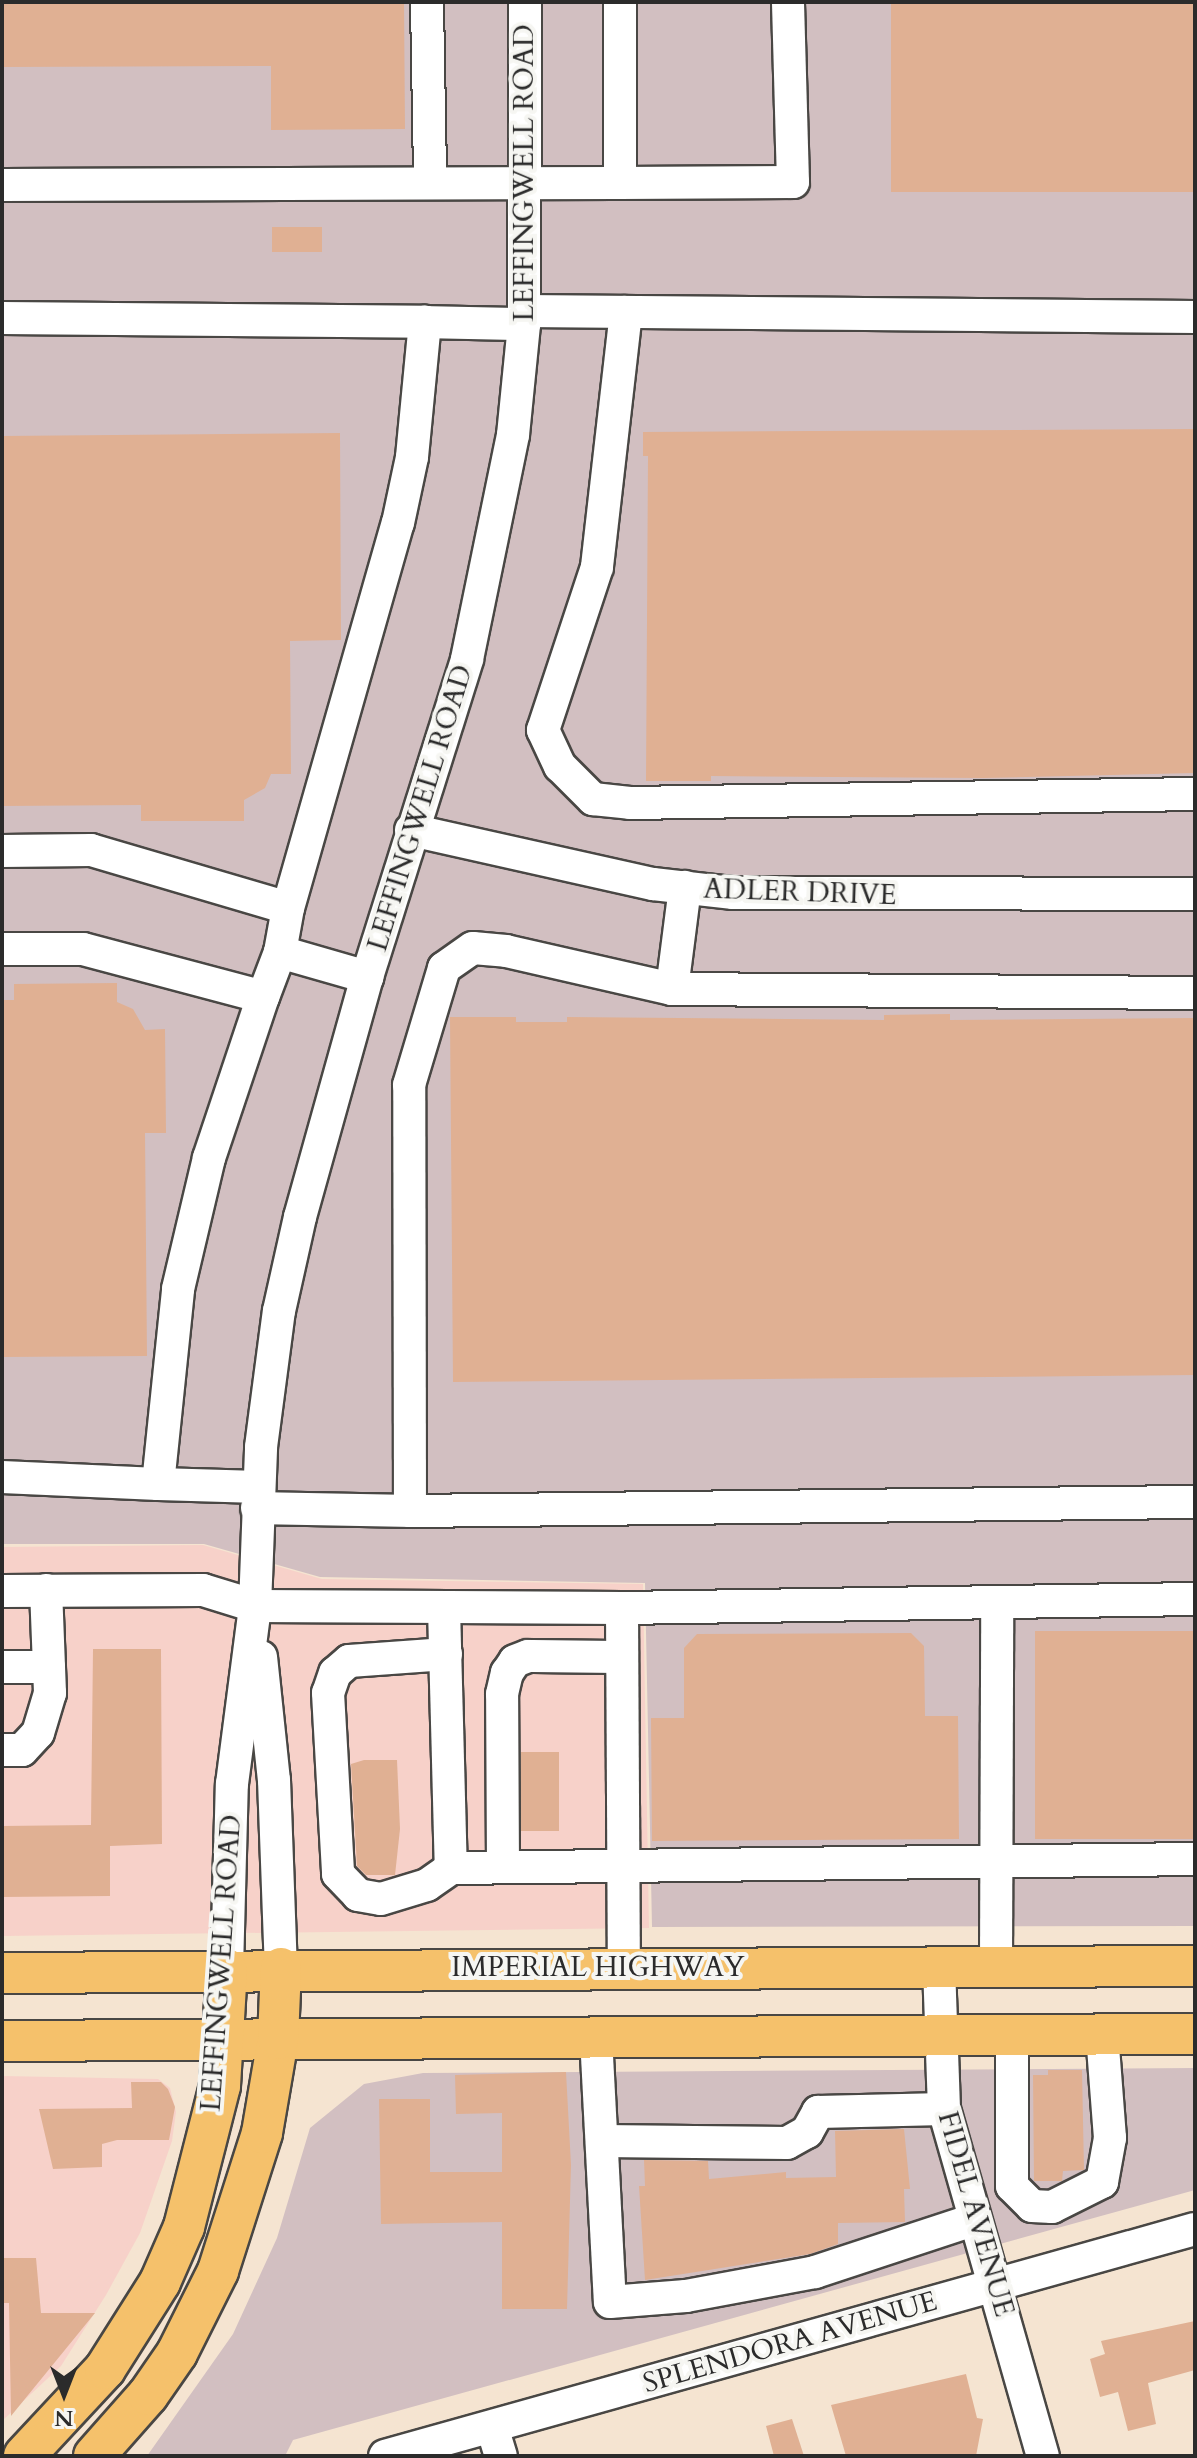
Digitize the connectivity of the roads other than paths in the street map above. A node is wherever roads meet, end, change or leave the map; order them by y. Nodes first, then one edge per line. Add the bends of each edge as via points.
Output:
1 (427, 2) edge
2 (525, 2) edge
3 (620, 2) edge
4 (788, 2) edge
5 (430, 182) junction
6 (526, 182) junction
7 (620, 183) junction
8 (2, 185) edge
9 (626, 312) junction
10 (1195, 317) edge
11 (2, 318) edge
12 (524, 318) junction
13 (425, 322) junction
14 (1195, 794) edge
15 (411, 830) junction
16 (2, 851) edge
17 (685, 887) junction
18 (1195, 894) edge
19 (288, 908) junction
20 (2, 949) edge
21 (280, 952) junction
22 (367, 977) junction
23 (672, 989) junction
24 (1195, 993) edge
25 (263, 997) junction
26 (2, 1477) edge
27 (158, 1484) junction
28 (258, 1498) junction
29 (1195, 1502) edge
30 (410, 1511) junction
31 (46, 1590) junction
32 (2, 1591) edge
33 (1195, 1599) edge
34 (997, 1602) junction
35 (255, 1606) junction
36 (444, 1608) junction
37 (622, 1608) junction
38 (446, 1654) junction
39 (622, 1657) junction
40 (2, 1667) edge
41 (49, 1667) junction
42 (2, 1750) edge
43 (1195, 1859) edge
44 (995, 1861) junction
45 (624, 1864) junction
46 (503, 1867) junction
47 (451, 1868) junction
48 (939, 1966) junction
49 (996, 1966) junction
50 (1195, 1966) edge
51 (624, 1967) junction
52 (281, 1968) junction
53 (227, 1969) junction
54 (2, 1973) edge
55 (1195, 2034) edge
56 (940, 2035) junction
57 (1012, 2035) junction
58 (1102, 2035) junction
59 (596, 2037) junction
60 (278, 2039) junction
61 (222, 2040) junction
62 (2, 2041) edge
63 (944, 2109) junction
64 (602, 2141) junction
65 (973, 2220) junction
66 (1195, 2229) edge
67 (995, 2284) junction
68 (496, 2442) edge
69 (24, 2456) edge
70 (94, 2456) edge
71 (385, 2456) edge
72 (1043, 2456) edge

1 - 5 street
2 - 6 street, LEFFINGWELL ROAD
3 - 7 street
4 - 7 street via 793,182
5 - 6 street
5 - 8 street
6 - 7 street
6 - 12 street, LEFFINGWELL ROAD
9 - 10 street
9 - 12 street
9 - 14 street via 597,567 543,730 560,766 593,799 630,803
11 - 13 street
12 - 13 street
12 - 15 street, LEFFINGWELL ROAD via 513,435 487,582
13 - 19 street via 412,457 398,523
15 - 17 street, ADLER DRIVE
15 - 22 street, LEFFINGWELL ROAD
16 - 19 street via 91,850
17 - 18 street, ADLER DRIVE via 858,897
17 - 23 street
19 - 21 street
20 - 25 street via 83,949
21 - 22 street
21 - 25 street
22 - 28 street, LEFFINGWELL ROAD via 282,1298
23 - 24 street
23 - 30 street via 506,951 473,948 444,968 409,1085
25 - 27 street via 209,1158 178,1289
26 - 27 street
27 - 28 street
28 - 30 street
28 - 35 street, LEFFINGWELL ROAD
29 - 30 street
31 - 32 street
31 - 35 street via 203,1590
31 - 41 street
33 - 34 street
34 - 37 street
34 - 44 street
35 - 36 street
35 - 52 street, LEFFINGWELL ROAD via 274,1780
35 - 53 street, LEFFINGWELL ROAD via 232,1784
36 - 37 street
36 - 38 street
37 - 39 street
38 - 47 street
38 - 47 street via 349,1661 335,1673 328,1708 338,1874 358,1895 381,1899 427,1885
39 - 45 street
39 - 46 street via 528,1656 515,1661 507,1673 502,1694
40 - 41 street
41 - 42 street via 50,1693 38,1733 22,1750
43 - 44 street
44 - 45 street
44 - 49 street
45 - 46 street
45 - 51 street
46 - 47 street
48 - 49 main road, IMPERIAL HIGHWAY
48 - 51 main road, IMPERIAL HIGHWAY
48 - 56 street, FIDEL AVENUE
49 - 50 main road, IMPERIAL HIGHWAY
51 - 52 main road, IMPERIAL HIGHWAY
52 - 53 main road, IMPERIAL HIGHWAY
52 - 60 main road, LEFFINGWELL ROAD
53 - 54 main road, IMPERIAL HIGHWAY
53 - 61 main road, LEFFINGWELL ROAD
55 - 58 main road
56 - 57 main road
56 - 59 main road
56 - 63 street, FIDEL AVENUE
57 - 58 main road
57 - 58 street via 1012,2186 1032,2206 1052,2207 1102,2182 1110,2138
59 - 60 main road
59 - 64 street
60 - 61 main road
60 - 70 main road, LEFFINGWELL ROAD via 262,2133 218,2271 162,2374
61 - 62 main road
61 - 69 main road, LEFFINGWELL ROAD via 220,2086 199,2182 160,2282 83,2397
63 - 64 street via 818,2112 807,2132 787,2143
63 - 65 street, FIDEL AVENUE
64 - 65 street via 610,2302 686,2296 815,2272
65 - 67 street, FIDEL AVENUE
66 - 67 street, SPLENDORA AVENUE
67 - 68 street, SPLENDORA AVENUE
67 - 72 street, FIDEL AVENUE
68 - 71 street, SPLENDORA AVENUE

